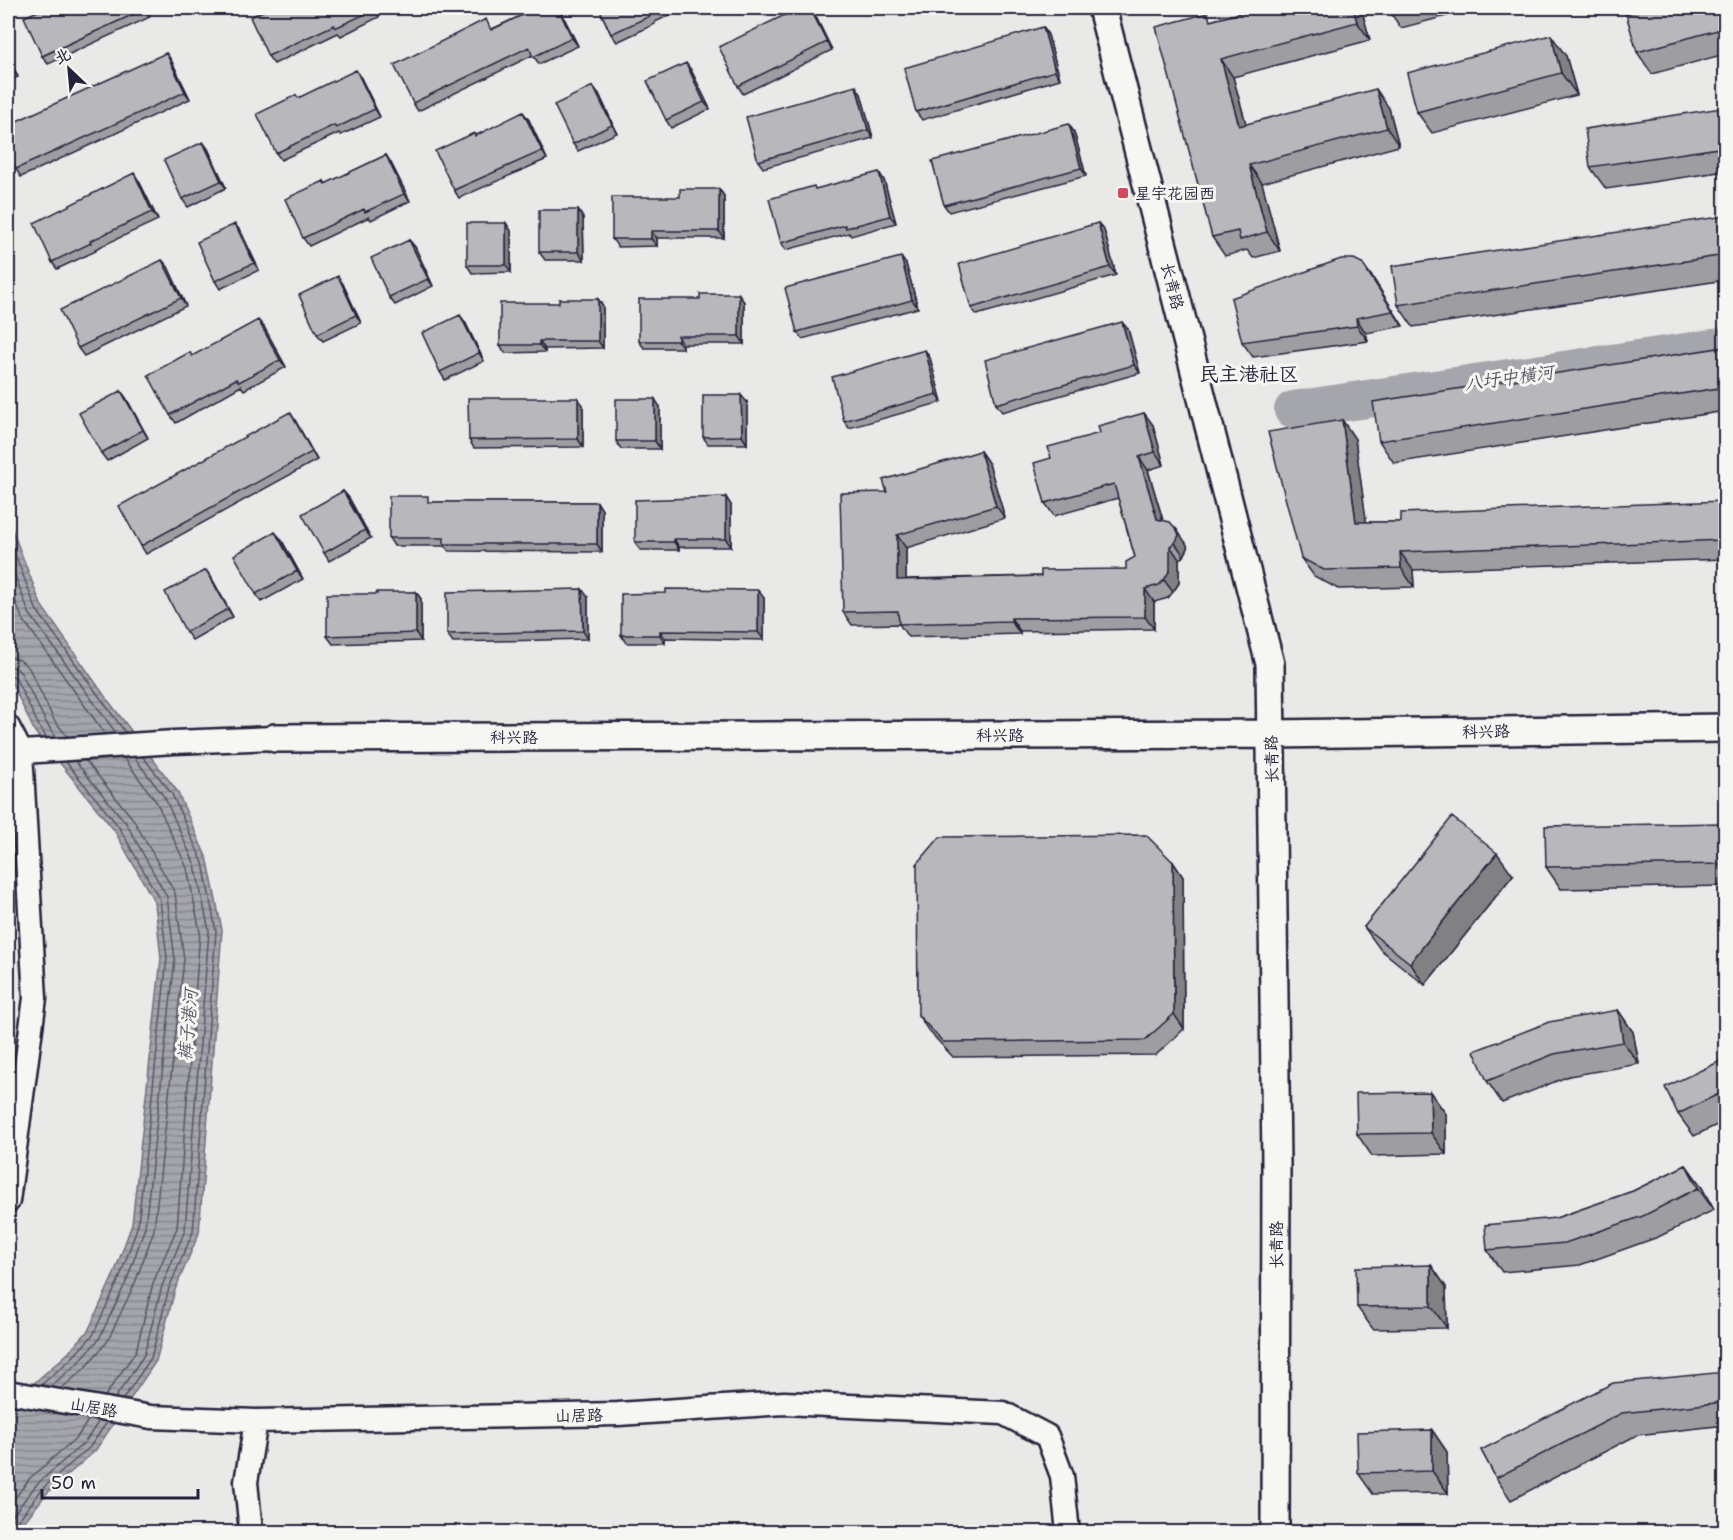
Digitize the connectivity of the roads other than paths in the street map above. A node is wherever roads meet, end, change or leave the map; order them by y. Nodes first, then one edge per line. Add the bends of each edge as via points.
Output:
1 (1101, 8) edge
2 (8, 727) edge
3 (1725, 728) edge
4 (1271, 734) junction
5 (275, 738) joint
6 (23, 752) edge
7 (8, 1201) edge
8 (8, 1392) edge
9 (256, 1420) junction
10 (251, 1533) edge
11 (1068, 1533) edge
12 (1275, 1533) edge

1 - 4 street, 长青路 via 1270,664
2 - 6 street
3 - 4 street, 科兴路
4 - 5 street, 科兴路
4 - 12 street, 长青路
5 - 6 street
6 - 7 street via 35,998
8 - 9 street, 山居路 via 151,1417
9 - 10 street via 246,1482
9 - 11 street, 山居路 via 618,1414 784,1403 1003,1413 1047,1436 1062,1476

